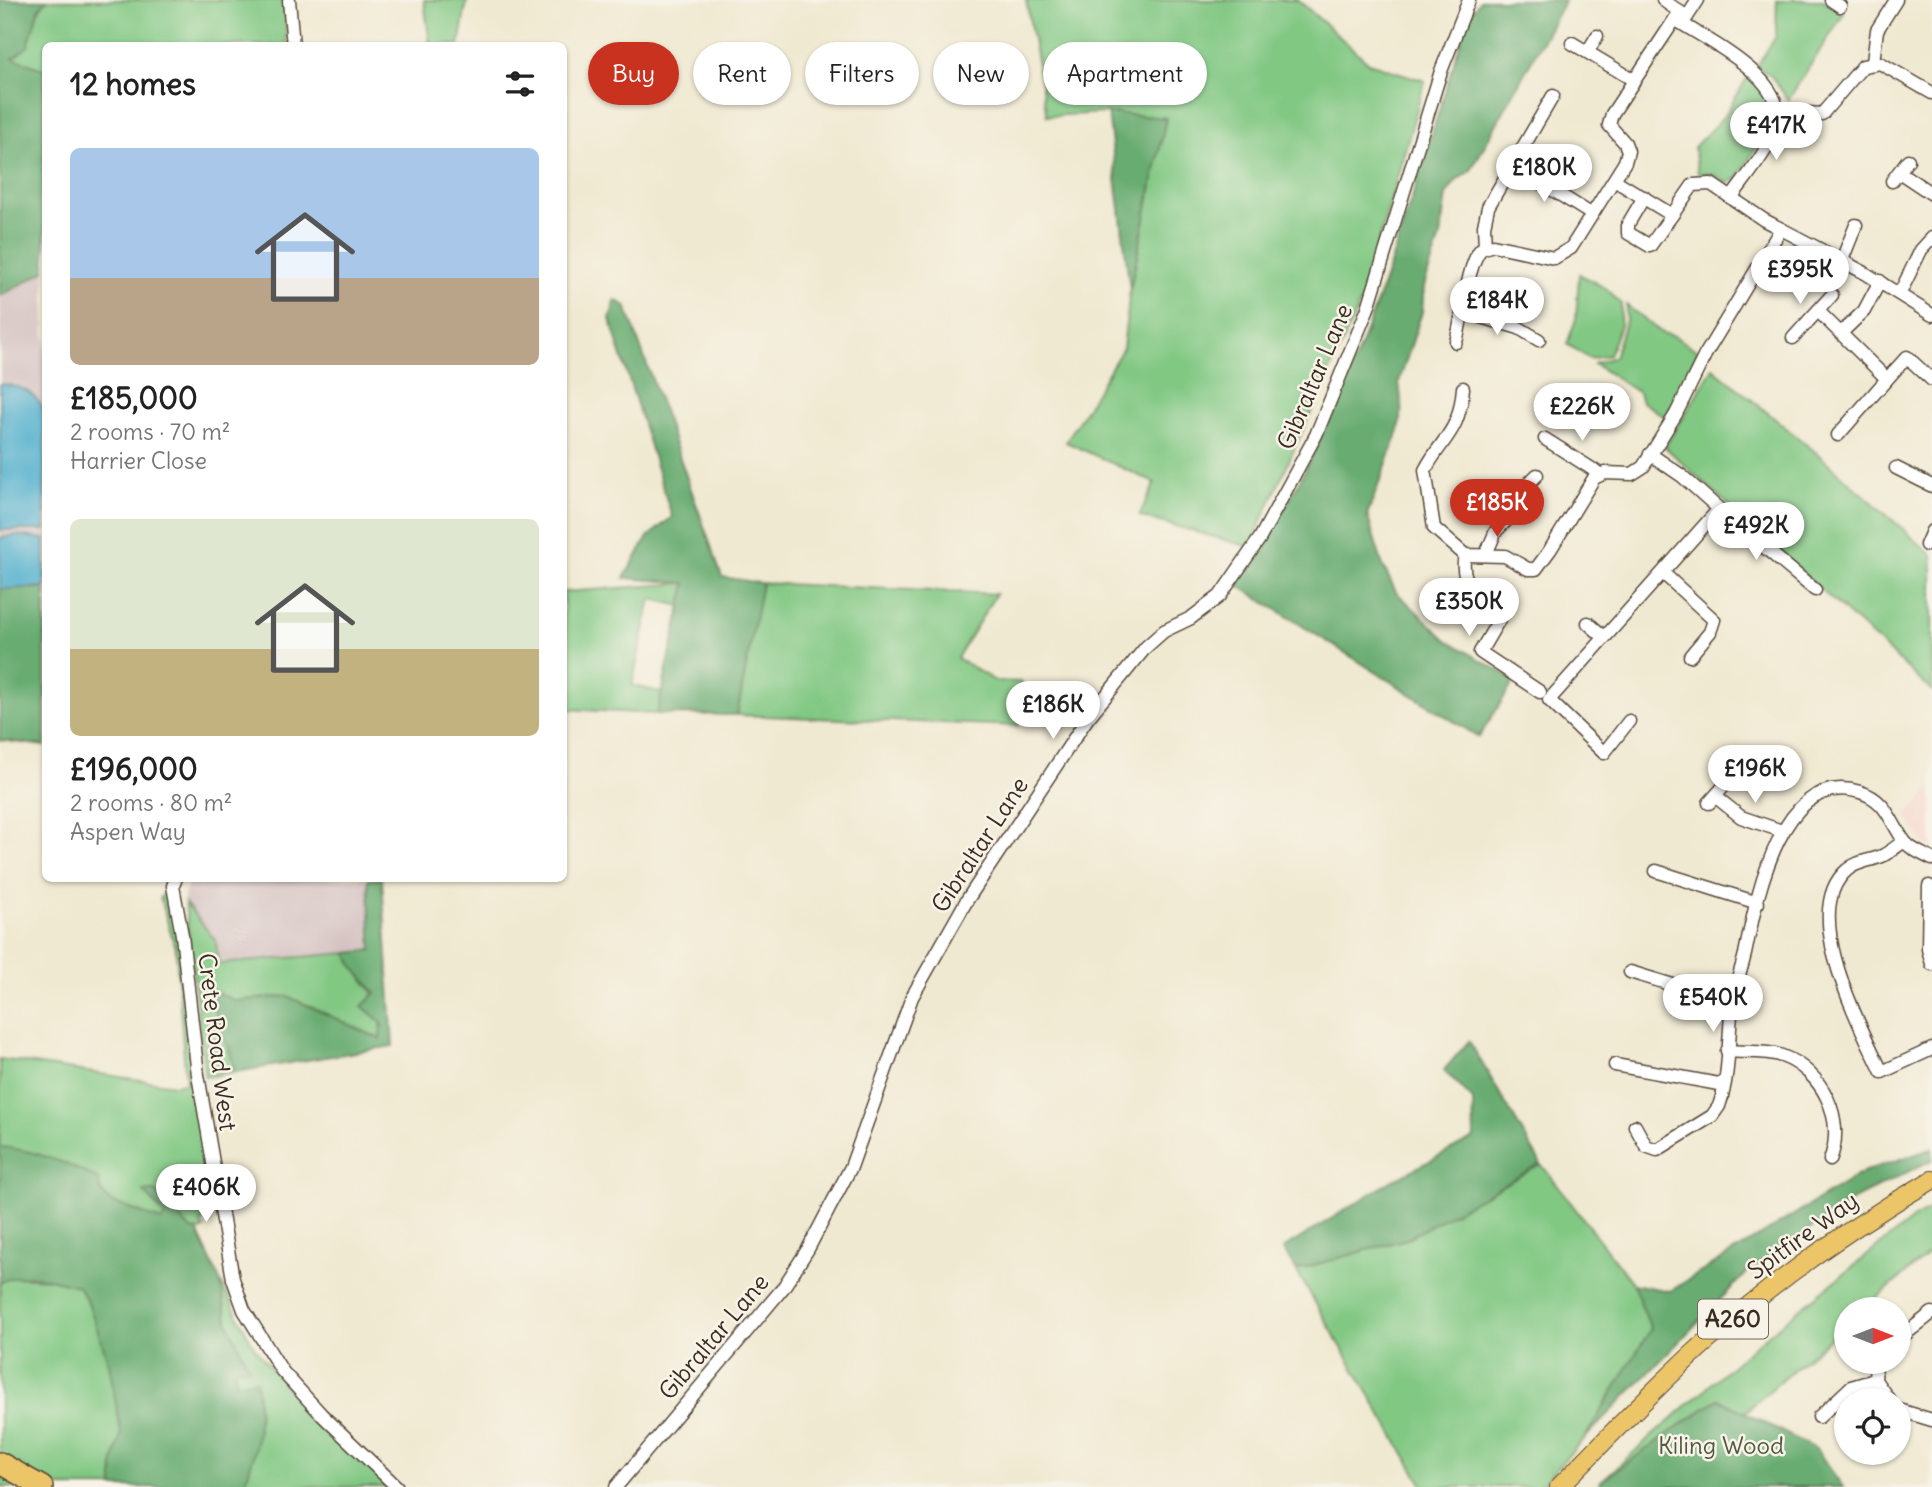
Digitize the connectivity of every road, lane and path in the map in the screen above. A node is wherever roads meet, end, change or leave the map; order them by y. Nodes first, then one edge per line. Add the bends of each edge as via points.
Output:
1 (289, 0) edge
2 (1469, 0) edge
3 (1663, 0) edge
4 (1698, 0) edge
5 (1896, 0) edge
6 (1681, 18) junction
7 (1597, 36) dead end
8 (293, 42) edge
9 (1572, 43) dead end
10 (1588, 51) junction
11 (1873, 62) junction
12 (1632, 79) junction
13 (1932, 93) edge
14 (1553, 96) dead end
15 (1778, 111) junction
16 (1908, 160) dead end
17 (1514, 166) junction
18 (1616, 181) junction
19 (1932, 194) edge
20 (1644, 197) junction
21 (1731, 198) junction
22 (1591, 214) junction
23 (1672, 215) junction
24 (1856, 225) dead end
25 (1781, 229) junction
26 (1932, 238) edge
27 (1485, 247) junction
28 (1842, 260) junction
29 (1880, 281) junction
30 (1900, 293) junction
31 (1832, 295) dead end
32 (1818, 311) junction
33 (1464, 312) junction
34 (1932, 315) edge
35 (1841, 333) junction
36 (1793, 338) dead end
37 (1539, 340) dead end
38 (1456, 342) dead end
39 (1887, 379) junction
40 (1932, 380) edge
41 (1463, 388) dead end
42 (1838, 435) dead end
43 (1545, 439) dead end
44 (1650, 454) junction
45 (1896, 468) dead end
46 (1600, 474) junction
47 (1537, 475) dead end
48 (1932, 486) edge
49 (1719, 509) junction
50 (1932, 531) edge
51 (1926, 545) dead end
52 (1486, 554) junction
53 (1465, 555) junction
54 (1663, 573) junction
55 (1815, 590) dead end
56 (1588, 623) dead end
57 (1604, 637) junction
58 (1690, 656) dead end
59 (1540, 692) dead end
60 (1629, 721) dead end
61 (1725, 785) dead end
62 (1782, 831) junction
63 (1905, 841) junction
64 (1932, 859) edge
65 (1656, 871) dead end
66 (174, 882) edge
67 (1929, 886) dead end
68 (1758, 903) junction
69 (1932, 964) edge
70 (1630, 972) dead end
71 (1732, 1003) junction
72 (1932, 1049) edge
73 (1727, 1051) junction
74 (1615, 1065) dead end
75 (1724, 1085) junction
76 (1634, 1126) dead end
77 (1830, 1160) dead end
78 (1932, 1180) edge
79 (1932, 1313) edge
80 (1911, 1330) edge
81 (1875, 1374) edge
82 (1875, 1380) junction
83 (1881, 1388) edge
84 (1911, 1414) edge
85 (1819, 1417) dead end
86 (1932, 1420) edge
87 (0, 1463) edge
88 (42, 1487) edge
89 (397, 1487) edge
90 (616, 1487) edge
91 (1559, 1487) edge

1 - 8 street
2 - 90 street, Gibraltar Lane via 1441,71 1368,308 1315,435 1261,538 1220,596 1146,647 1087,719 967,900 912,997 851,1167 808,1249 783,1288
3 - 6 street
4 - 6 street
5 - 11 street via 1877,30
6 - 12 street
6 - 15 street via 1768,84
7 - 10 street
9 - 10 street
10 - 12 street
11 - 13 street
11 - 15 street via 1863,66 1822,114
12 - 18 street via 1609,122 1628,151
14 - 17 street
15 - 21 street via 1774,133
16 - 19 street via 1896,177
17 - 22 street
17 - 27 street via 1488,207
18 - 20 street
18 - 22 street
20 - 23 street
20 - 23 street via 1628,224 1628,233 1637,240 1650,246
21 - 23 street via 1711,184 1698,183
21 - 25 street
22 - 27 street via 1571,248 1559,257
24 - 28 street
25 - 28 street
25 - 44 street
26 - 30 street
27 - 33 street via 1471,262
28 - 29 street
29 - 30 street
29 - 35 street via 1864,311
30 - 34 street
31 - 32 street
32 - 35 street
32 - 36 street
33 - 37 street via 1523,322
33 - 38 street
35 - 39 street
39 - 40 street via 1907,357
39 - 42 street
41 - 53 street via 1457,423 1424,476 1434,528
43 - 46 street
44 - 46 street via 1632,474
44 - 49 street
45 - 48 street
46 - 52 street via 1539,566 1528,569 1505,556
47 - 52 street via 1526,486 1517,510 1496,531
49 - 54 street
49 - 55 street via 1796,579
50 - 51 street
52 - 53 street
53 - 59 street via 1463,569 1475,595 1503,613 1477,656
54 - 57 street
54 - 58 street via 1714,620
56 - 57 street
57 - 60 street via 1549,700 1604,752
61 - 62 street via 1712,800 1741,817
62 - 63 street via 1816,796 1850,790 1882,805
62 - 68 street
63 - 64 street
63 - 72 street via 1841,876 1832,897 1830,935 1845,988 1882,1072
65 - 68 street
66 - 89 street, Crete Road West via 198,1076 237,1289 253,1328 282,1371
67 - 69 street
68 - 71 street
70 - 71 street
71 - 73 street
73 - 75 street
73 - 77 street via 1782,1056 1814,1080 1835,1118 1836,1144
74 - 75 street
75 - 76 street via 1715,1112 1660,1149 1646,1146
78 - 91 main road, Spitfire Way / A260 via 1832,1244 1736,1316 1651,1393
79 - 80 street
81 - 82 street
82 - 83 street
82 - 85 street via 1851,1387 1838,1408
84 - 86 street
87 - 88 highway

